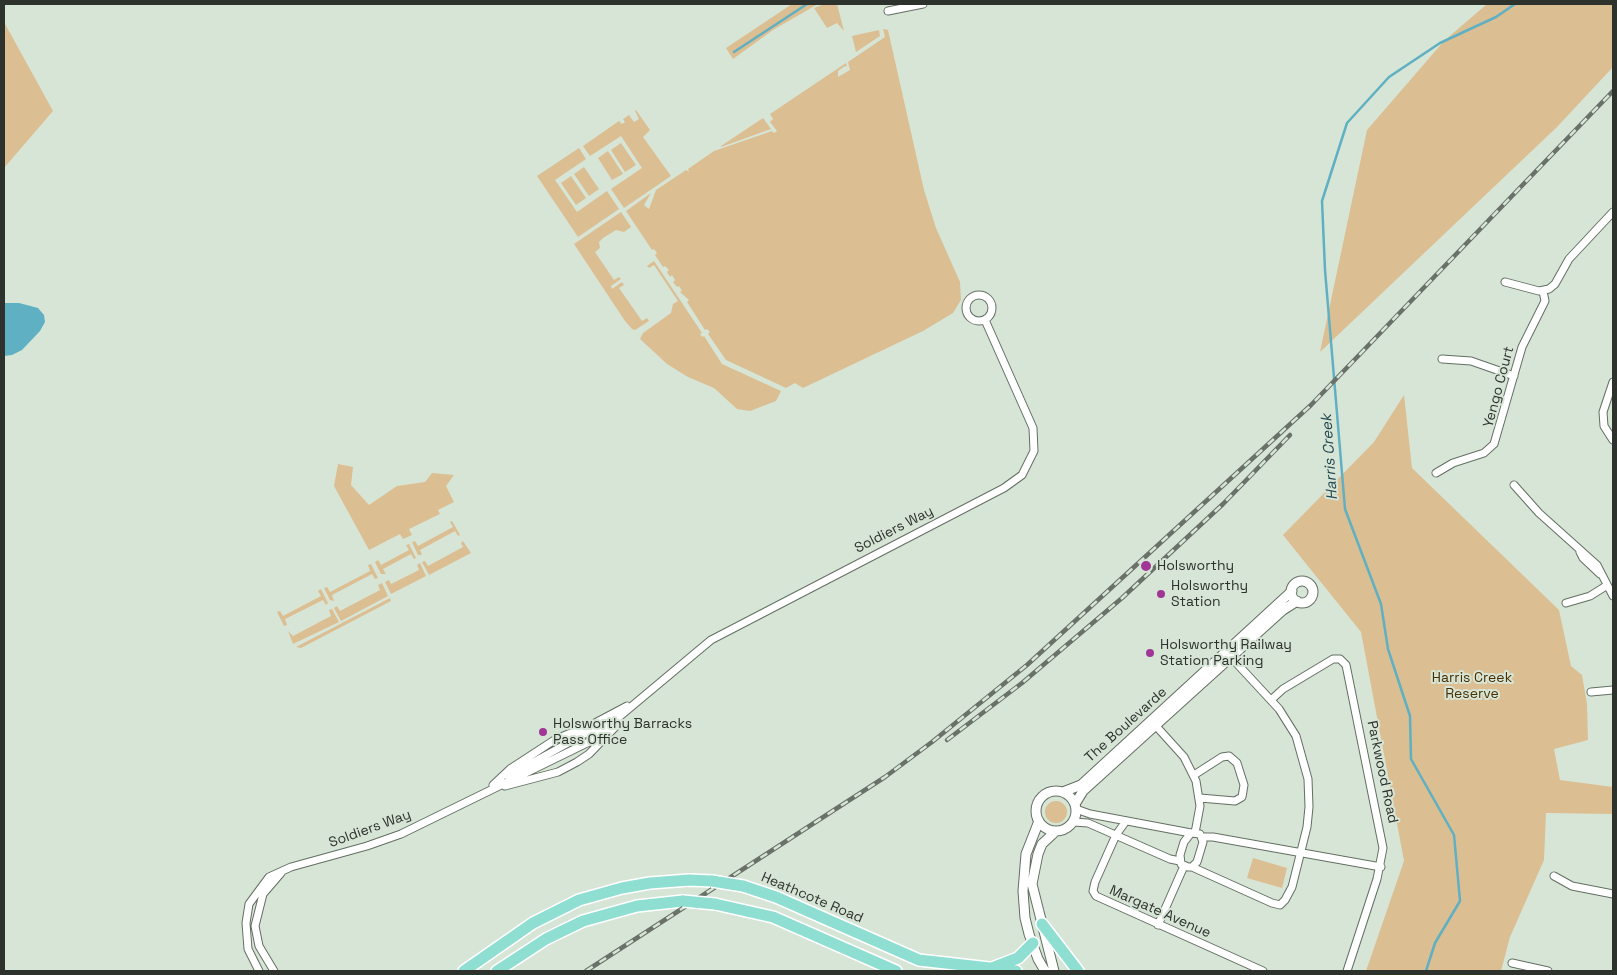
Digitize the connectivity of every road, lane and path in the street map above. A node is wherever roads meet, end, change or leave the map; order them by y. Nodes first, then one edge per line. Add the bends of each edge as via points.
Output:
1 (923, 4) edge
2 (888, 12) dead end
3 (1613, 212) edge
4 (1505, 282) dead end
5 (1543, 291) junction
6 (985, 320) dead end
7 (1442, 359) dead end
8 (1514, 376) junction
9 (1613, 382) edge
10 (1613, 440) edge
11 (1436, 473) dead end
12 (1514, 485) dead end
13 (1606, 586) junction
14 (1292, 590) junction
15 (1613, 596) edge
16 (1297, 601) junction
17 (1566, 603) dead end
18 (1228, 655) junction
19 (1613, 690) edge
20 (1591, 692) dead end
21 (639, 700) junction
22 (1271, 700) junction
23 (1156, 726) junction
24 (1194, 775) junction
25 (487, 790) junction
26 (1063, 792) junction
27 (1200, 798) junction
28 (1076, 807) junction
29 (1039, 821) junction
30 (1126, 821) junction
31 (1073, 822) junction
32 (1056, 831) junction
33 (1196, 834) junction
34 (1116, 835) junction
35 (1302, 853) junction
36 (1182, 863) junction
37 (1192, 867) junction
38 (1380, 867) junction
39 (285, 869) junction
40 (1554, 876) dead end
41 (1612, 895) edge
42 (1042, 924) junction
43 (1158, 925) junction
44 (1032, 943) junction
45 (1512, 963) dead end
46 (990, 969) junction
47 (259, 971) edge
48 (274, 971) edge
49 (464, 971) edge
50 (496, 971) edge
51 (896, 971) edge
52 (1016, 971) edge
53 (1045, 971) edge
54 (1054, 971) edge
55 (1078, 971) edge
56 (1263, 971) edge
57 (1347, 971) edge
58 (1548, 971) edge

1 - 2 street
3 - 5 street via 1569,259 1552,287
4 - 5 street
5 - 8 street, Yengo Court via 1543,304 1522,347
6 - 21 street, Soldiers Way via 1033,428 1034,451 1022,475 1004,488 712,640
7 - 8 street via 1475,362
8 - 11 street, Yengo Court via 1492,448
9 - 10 street via 1603,412 1604,426
12 - 13 street via 1580,552 1600,574
13 - 15 street
13 - 17 street via 1590,596
14 - 16 street
14 - 16 street via 1300,582 1308,583 1312,588 1308,601
14 - 18 street, The Boulevarde
16 - 18 street, The Boulevarde
18 - 22 street
18 - 23 street, The Boulevarde
18 - 26 street, The Boulevarde via 1081,785
19 - 20 street
21 - 25 street, Soldiers Way via 556,739 510,769
21 - 25 street, Soldiers Way via 589,742
21 - 25 street, Soldiers Way via 598,746 577,762 558,772
22 - 35 street via 1296,736 1306,770 1309,807
22 - 38 street, Parkwood Road via 1333,659 1340,659 1346,665 1383,840
23 - 24 street via 1184,758
23 - 28 street, The Boulevarde via 1083,791
24 - 27 street
24 - 27 street via 1229,756 1237,762 1244,785 1242,797 1235,801
25 - 39 street, Soldiers Way via 401,834
26 - 28 street
26 - 29 street via 1053,791 1040,799 1036,812
27 - 33 street
28 - 30 street
28 - 31 street
29 - 32 street
29 - 44 street via 1028,846 1023,872 1023,905
30 - 33 street
30 - 34 street, Margate Avenue
31 - 32 street via 1068,828
31 - 34 street via 1087,822
32 - 42 street via 1042,844 1032,874
33 - 35 street
33 - 36 street via 1182,847
33 - 37 street via 1199,856
34 - 36 street
34 - 43 street, Margate Avenue via 1095,882 1095,894
35 - 37 street via 1288,896 1280,905
35 - 38 street
36 - 37 street
36 - 43 street
38 - 57 street, Parkwood Road
39 - 47 street, Soldiers Way via 266,880 249,904 248,950
39 - 48 street via 263,894 256,919 259,946
40 - 41 street via 1569,885
42 - 54 street
42 - 55 main road
43 - 56 street, Margate Avenue
44 - 46 main road via 1018,958
44 - 53 street
45 - 58 street
46 - 49 main road, Heathcote Road, bridge via 919,960 776,897 743,886 689,880 622,888 579,900 533,923
46 - 52 main road, Heathcote Road
50 - 51 main road, bridge via 546,939 583,921 637,906 683,901 715,904 773,917

